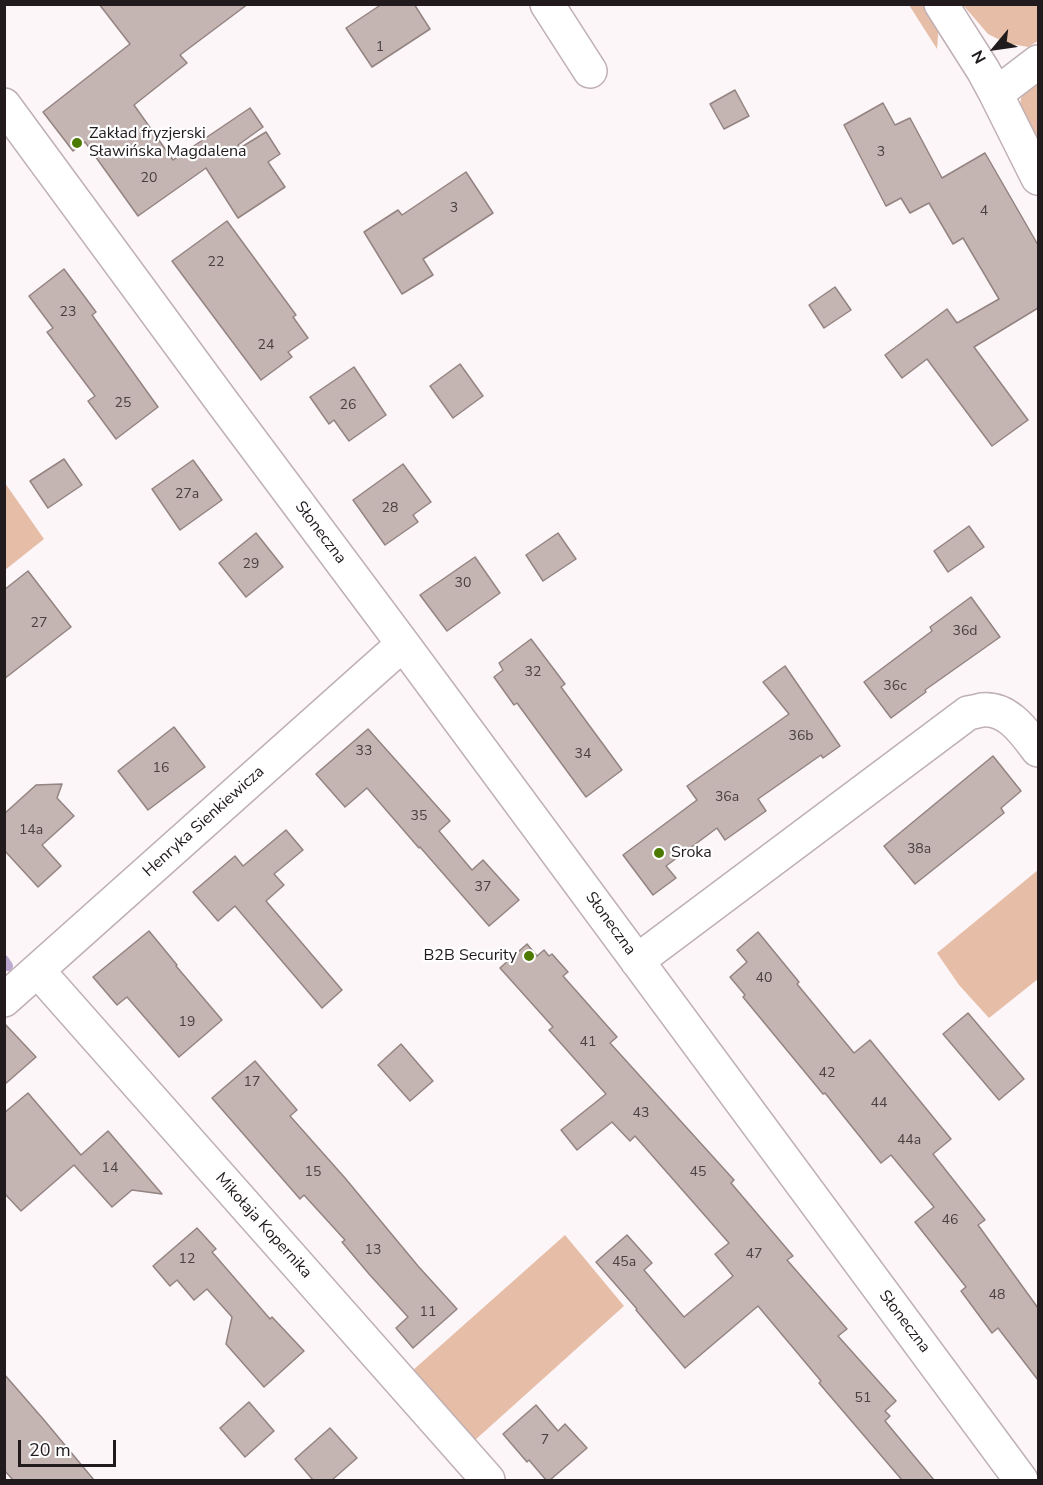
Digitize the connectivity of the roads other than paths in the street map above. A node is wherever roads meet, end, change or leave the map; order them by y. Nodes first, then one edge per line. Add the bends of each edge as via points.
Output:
1 (547, 4) edge
2 (941, 4) edge
3 (1038, 62) edge
4 (590, 71) dead end
5 (996, 94) junction
6 (4, 105) edge
7 (1038, 178) edge
8 (403, 644) junction
9 (1038, 750) edge
10 (637, 961) junction
11 (38, 971) junction
12 (4, 1000) edge
13 (488, 1480) edge
14 (1021, 1480) edge

1 - 4 street
2 - 5 street
3 - 5 street
5 - 7 street
6 - 8 street, Słoneczna
8 - 10 street, Słoneczna
8 - 11 street, Henryka Sienkiewicza
9 - 10 street, Słoneczna via 1017,723 1001,713 968,713
10 - 14 street, Słoneczna
11 - 12 street, Henryka Sienkiewicza
11 - 13 street, Mikołaja Kopernika

